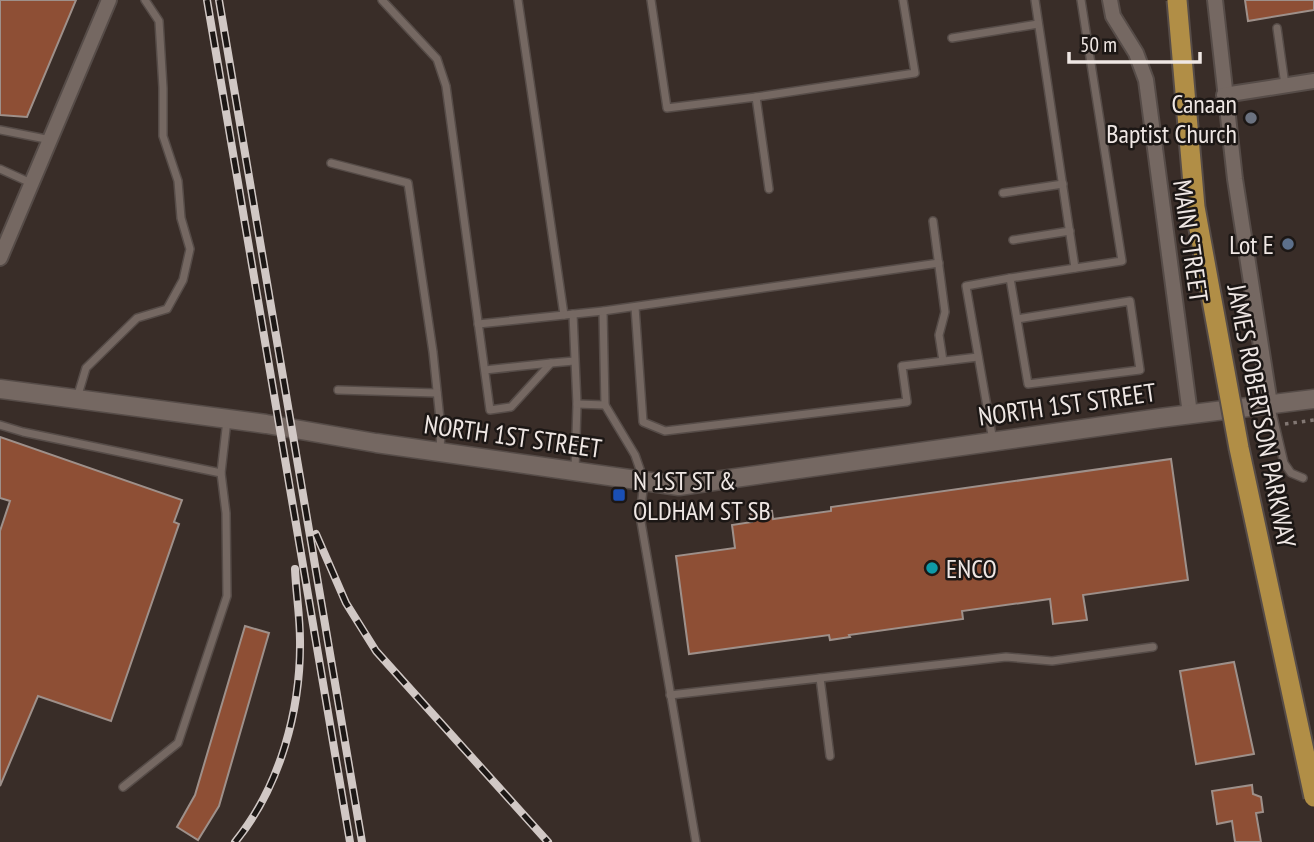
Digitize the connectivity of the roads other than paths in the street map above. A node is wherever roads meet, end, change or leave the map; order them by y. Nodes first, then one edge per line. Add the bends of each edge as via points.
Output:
1 (109, 0) edge
2 (145, 0) edge
3 (384, 0) edge
4 (518, 0) edge
5 (651, 0) edge
6 (903, 0) edge
7 (1035, 0) edge
8 (1081, 0) edge
9 (1110, 0) edge
10 (1177, 0) edge
11 (1215, 0) edge
12 (1038, 24) junction
13 (1277, 28) dead end
14 (952, 37) dead end
15 (1314, 81) edge
16 (1285, 85) junction
17 (1224, 95) junction
18 (757, 97) junction
19 (0, 130) edge
20 (51, 140) junction
21 (331, 163) dead end
22 (0, 169) edge
23 (31, 183) junction
24 (1063, 184) junction
25 (769, 188) dead end
26 (1003, 193) dead end
27 (933, 221) dead end
28 (1070, 231) junction
29 (1013, 240) dead end
30 (0, 258) edge
31 (939, 263) junction
32 (1075, 268) junction
33 (1010, 278) junction
34 (635, 307) junction
35 (603, 311) junction
36 (573, 314) junction
37 (564, 315) junction
38 (1017, 319) junction
39 (478, 324) junction
40 (978, 357) junction
41 (574, 361) junction
42 (943, 361) junction
43 (551, 363) junction
44 (485, 370) junction
45 (0, 389) edge
46 (338, 390) dead end
47 (437, 393) junction
48 (76, 399) junction
49 (1314, 399) edge
50 (577, 404) junction
51 (1270, 404) junction
52 (605, 405) junction
53 (1190, 414) junction
54 (228, 419) junction
55 (0, 425) edge
56 (993, 441) junction
57 (440, 452) junction
58 (575, 471) junction
59 (221, 473) junction
60 (1303, 478) dead end
61 (644, 481) junction
62 (1153, 647) dead end
63 (820, 678) junction
64 (670, 695) junction
65 (830, 756) dead end
66 (124, 787) dead end
67 (1314, 797) edge
68 (696, 842) edge

1 - 20 street
2 - 48 lane via 159,21 163,136 178,181 190,250 183,280 167,309 137,318 86,368
3 - 39 lane via 437,59 446,86
4 - 37 lane
5 - 18 lane via 667,108
6 - 18 lane via 915,73
7 - 12 lane
8 - 32 lane via 1122,261
9 - 53 street, MAIN STREET via 1113,16 1146,80
10 - 67 main road, JAMES ROBERTSON PARKWAY, bridge via 1195,207 1239,448
11 - 17 street, MAIN STREET
12 - 14 lane
12 - 24 lane
13 - 16 lane
15 - 16 street
16 - 17 street
17 - 51 street, MAIN STREET
18 - 25 lane
19 - 20 lane
20 - 23 street
21 - 47 lane via 408,183
22 - 23 lane
23 - 30 street
24 - 26 lane
24 - 28 lane
27 - 31 lane
28 - 29 lane
28 - 32 lane
31 - 34 lane
31 - 42 lane via 946,312 939,335
32 - 33 lane
33 - 38 lane
33 - 40 lane via 966,286
34 - 35 lane
34 - 42 lane via 643,422 665,431 907,402 902,366
35 - 36 lane
35 - 52 lane
36 - 37 lane
36 - 41 lane
37 - 39 lane
38 - 38 lane via 1028,384 1140,370 1130,301
39 - 44 lane
40 - 42 lane
40 - 56 lane
41 - 43 lane
41 - 50 lane
43 - 44 lane
43 - 44 lane via 511,407 490,410
45 - 48 street, NORTH 1ST STREET
46 - 47 lane
47 - 57 lane
48 - 54 street, NORTH 1ST STREET
49 - 51 street, NORTH 1ST STREET
50 - 52 lane
50 - 58 lane
51 - 53 street, NORTH 1ST STREET
51 - 60 lane via 1284,463
52 - 61 lane
53 - 56 street, NORTH 1ST STREET
54 - 57 street, NORTH 1ST STREET
54 - 59 lane
55 - 59 lane
56 - 61 street, NORTH 1ST STREET via 679,485
57 - 58 street, NORTH 1ST STREET
58 - 61 street, NORTH 1ST STREET
59 - 66 lane via 227,596 178,743
61 - 64 lane via 640,516
62 - 63 lane via 1052,661 1006,657
63 - 64 lane
63 - 65 lane
64 - 68 lane

